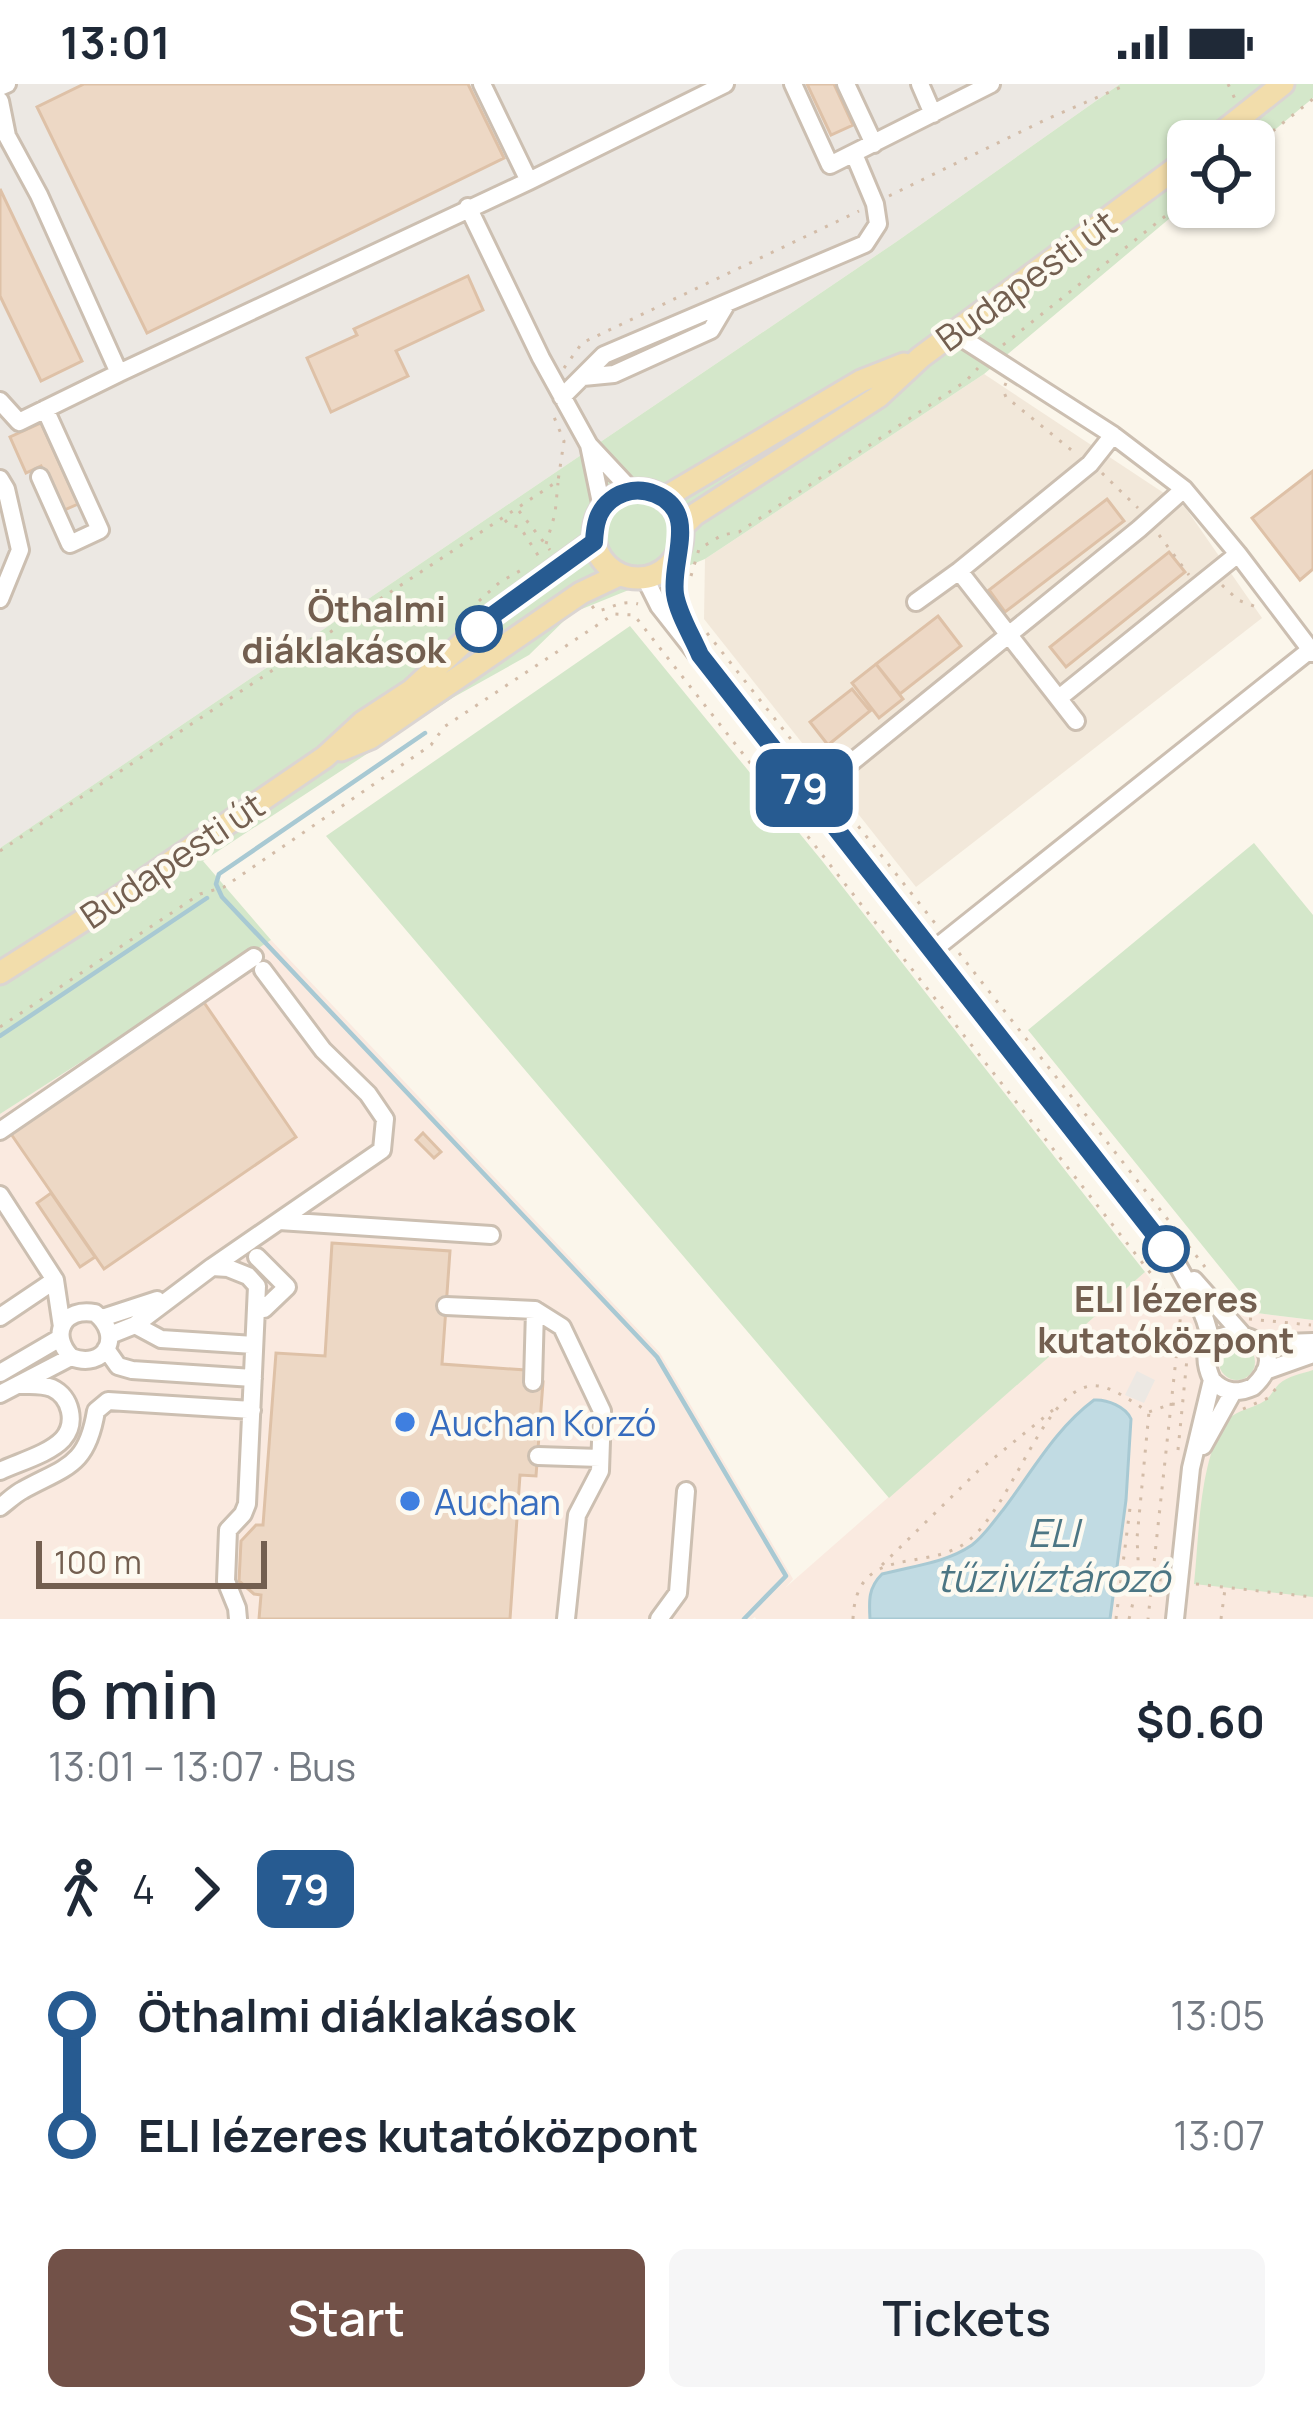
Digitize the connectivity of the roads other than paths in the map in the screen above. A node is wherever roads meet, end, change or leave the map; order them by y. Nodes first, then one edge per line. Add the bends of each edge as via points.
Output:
1 (482, 84) edge
2 (724, 84) edge
3 (793, 84) edge
4 (846, 84) edge
5 (920, 84) edge
6 (991, 84) edge
7 (1283, 84) edge
8 (0, 101) edge
9 (933, 114) junction
10 (1238, 120) edge
11 (874, 144) junction
12 (854, 154) junction
13 (1167, 175) edge
14 (529, 181) junction
15 (468, 207) junction
16 (954, 333) junction
17 (921, 357) junction
18 (119, 373) junction
19 (562, 398) junction
20 (0, 400) edge
21 (45, 409) junction
22 (1113, 435) junction
23 (589, 445) junction
24 (40, 477) dead end
25 (0, 478) edge
26 (1184, 489) junction
27 (631, 490) junction
28 (664, 498) junction
29 (602, 508) junction
30 (682, 527) junction
31 (594, 542) junction
32 (1238, 554) junction
33 (683, 566) junction
34 (958, 571) junction
35 (619, 574) junction
36 (645, 578) junction
37 (0, 599) edge
38 (916, 602) dead end
39 (1008, 634) junction
40 (1312, 652) edge
41 (700, 655) junction
42 (1059, 698) junction
43 (1076, 721) dead end
44 (325, 757) junction
45 (818, 790) junction
46 (940, 945) junction
47 (6, 971) edge
48 (0, 1131) edge
49 (0, 1195) edge
50 (278, 1221) junction
51 (491, 1235) dead end
52 (256, 1237) junction
53 (257, 1257) junction
54 (1177, 1264) junction
55 (212, 1267) junction
56 (55, 1280) junction
57 (256, 1286) junction
58 (170, 1296) junction
59 (446, 1306) dead end
60 (256, 1308) junction
61 (535, 1310) junction
62 (0, 1318) edge
63 (135, 1325) junction
64 (1243, 1326) junction
65 (101, 1328) junction
66 (61, 1333) junction
67 (1313, 1342) edge
68 (1259, 1344) junction
69 (254, 1345) junction
70 (1211, 1347) junction
71 (1313, 1354) edge
72 (71, 1357) junction
73 (1264, 1371) junction
74 (0, 1373) edge
75 (253, 1378) junction
76 (1212, 1379) junction
77 (533, 1382) dead end
78 (8, 1390) edge
79 (1233, 1392) junction
80 (252, 1410) junction
81 (538, 1456) dead end
82 (600, 1458) junction
83 (1191, 1468) junction
84 (0, 1471) edge
85 (686, 1491) dead end
86 (0, 1507) edge
87 (238, 1619) edge
88 (566, 1619) edge
89 (659, 1619) edge
90 (1175, 1619) edge

1 - 14 street
2 - 14 street
3 - 12 street via 830,165
4 - 11 street
5 - 9 street
6 - 9 street
7 - 10 main road
8 - 18 street via 8,136
9 - 11 street
11 - 12 street
12 - 19 street via 878,224 865,244 604,355
13 - 16 main road, Budapesti út
14 - 15 street
15 - 18 street
15 - 19 street
16 - 17 main road, Budapesti út
16 - 22 street
17 - 28 main road, Budapesti út via 861,381
17 - 30 main road, Budapesti út via 878,397
18 - 21 street
19 - 23 street
20 - 21 street via 19,422
21 - 24 street via 100,530 70,544
22 - 26 street
22 - 34 street via 1090,464
23 - 27 street
23 - 29 street
25 - 37 street via 20,550
26 - 32 street
26 - 39 street
27 - 28 main road
27 - 29 main road
28 - 30 main road
29 - 31 main road
30 - 33 main road
31 - 35 main road
31 - 44 main road, Budapesti út via 552,564 412,691
32 - 40 street
32 - 42 street
33 - 36 main road
33 - 41 street via 675,598
34 - 38 street
34 - 39 street
35 - 36 main road
35 - 44 main road, Budapesti út via 370,738
36 - 41 street
39 - 42 street
39 - 45 street
40 - 46 street
41 - 45 street
42 - 43 street
44 - 47 main road, Budapesti út
45 - 46 street
46 - 54 street
48 - 50 street via 258,964 385,1119 382,1150
49 - 56 street
50 - 51 street
50 - 52 street
52 - 53 street
52 - 55 street
53 - 57 street
53 - 60 street via 287,1286
54 - 64 street
54 - 70 street
55 - 57 street via 248,1276
55 - 58 street
56 - 62 street
56 - 65 street
56 - 66 street
57 - 60 street
58 - 63 street
58 - 65 street
59 - 61 street
60 - 69 street
61 - 77 street
61 - 82 street via 562,1328 602,1411
63 - 65 street
63 - 69 street via 161,1340
64 - 68 street
64 - 70 street
65 - 66 street via 71,1315
65 - 72 street via 101,1355
65 - 75 street via 118,1366
66 - 72 street
66 - 74 street
67 - 68 street
68 - 73 street
69 - 75 street
70 - 76 street
71 - 73 street
72 - 78 street
73 - 79 street via 1253,1387
75 - 80 street
76 - 79 street
76 - 83 street
78 - 84 street via 54,1388 68,1404 70,1426 57,1444
79 - 83 street
80 - 86 street via 109,1401 96,1411 77,1459
80 - 87 street via 247,1504 228,1530 226,1581
81 - 82 street
82 - 88 street via 577,1515
83 - 90 street
85 - 89 street via 678,1593

